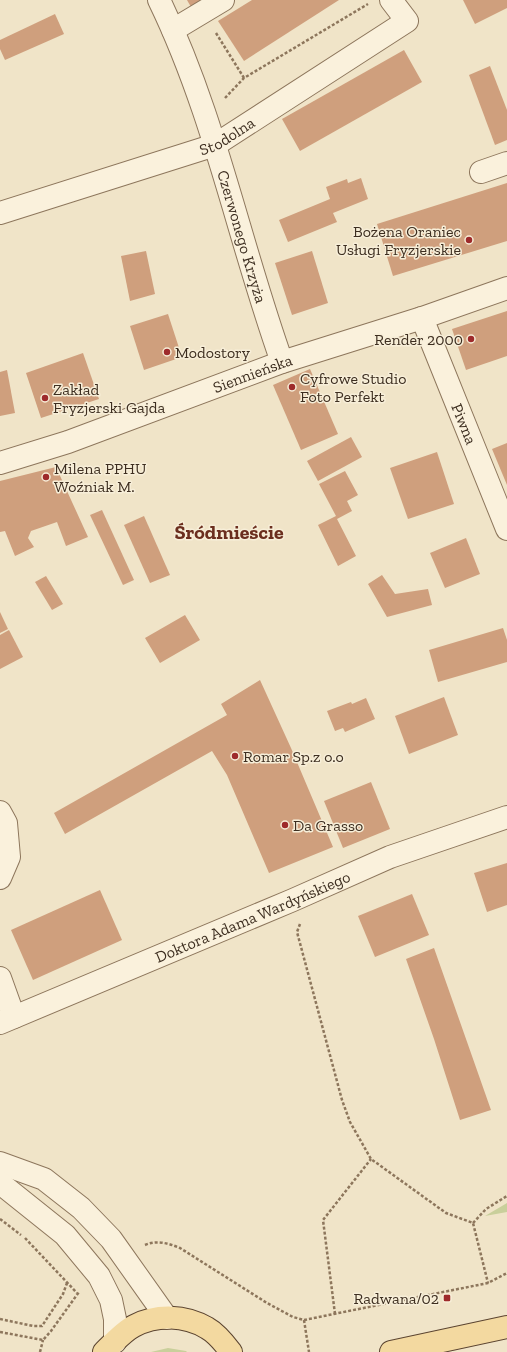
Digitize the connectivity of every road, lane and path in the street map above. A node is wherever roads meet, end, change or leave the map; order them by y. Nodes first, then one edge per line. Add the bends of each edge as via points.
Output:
1 (159, 0) edge
2 (223, 0) edge
3 (391, 0) edge
4 (368, 4) dead end
5 (203, 13) junction
6 (173, 30) junction
7 (244, 78) junction
8 (206, 118) junction
9 (215, 145) junction
10 (507, 163) edge
11 (481, 172) dead end
12 (0, 213) edge
13 (507, 288) edge
14 (422, 318) junction
15 (282, 362) junction
16 (0, 463) edge
17 (507, 529) edge
18 (0, 812) edge
19 (507, 818) edge
20 (0, 878) edge
21 (293, 900) junction
22 (0, 978) edge
23 (7, 1020) edge
24 (371, 1159) junction
25 (0, 1163) edge
26 (0, 1183) edge
27 (507, 1196) edge
28 (0, 1219) edge
29 (473, 1223) junction
30 (125, 1259) junction
31 (507, 1273) edge
32 (99, 1276) junction
33 (67, 1282) junction
34 (488, 1283) junction
35 (77, 1293) junction
36 (335, 1314) junction
37 (167, 1318) junction
38 (0, 1319) edge
39 (304, 1320) junction
40 (507, 1327) edge
41 (0, 1332) edge
42 (42, 1340) junction
43 (109, 1347) edge
44 (40, 1352) edge
45 (231, 1352) edge
46 (309, 1352) edge
47 (391, 1352) edge

1 - 6 street, Czerwonego Krzyża
2 - 5 street
3 - 9 street, Stodolna via 407,21
4 - 7 path
5 - 6 street
5 - 7 path
6 - 8 street, Czerwonego Krzyża
7 - 8 path
8 - 9 street, Czerwonego Krzyża
9 - 12 street, Stodolna
9 - 15 street, Czerwonego Krzyża
10 - 11 street
13 - 14 street, Siennieńska
14 - 15 street, Siennieńska
14 - 17 street, Piwna
15 - 16 street, Siennieńska via 68,442
18 - 20 street via 6,823 9,857
19 - 21 street, Doktora Adama Wardyńskiego via 390,857
21 - 23 street, Doktora Adama Wardyńskiego
21 - 24 path via 300,925 297,932 342,1100 350,1122
22 - 23 street
24 - 29 path via 446,1213
24 - 36 path via 323,1220
25 - 30 street via 44,1179 80,1208 111,1239
26 - 32 street via 65,1235
27 - 29 path via 486,1209
28 - 33 path via 26,1238
29 - 34 path
30 - 37 street
30 - 39 path via 146,1244 168,1243 267,1303 292,1317
31 - 34 path
32 - 35 path
32 - 43 street via 115,1319
33 - 35 path
33 - 38 path via 63,1294 42,1326
34 - 36 path
35 - 42 path
36 - 39 path
37 - 43 main road via 154,1319 133,1326
37 - 45 main road via 182,1318 208,1328
39 - 46 path
40 - 47 main road
41 - 42 path
42 - 44 path

